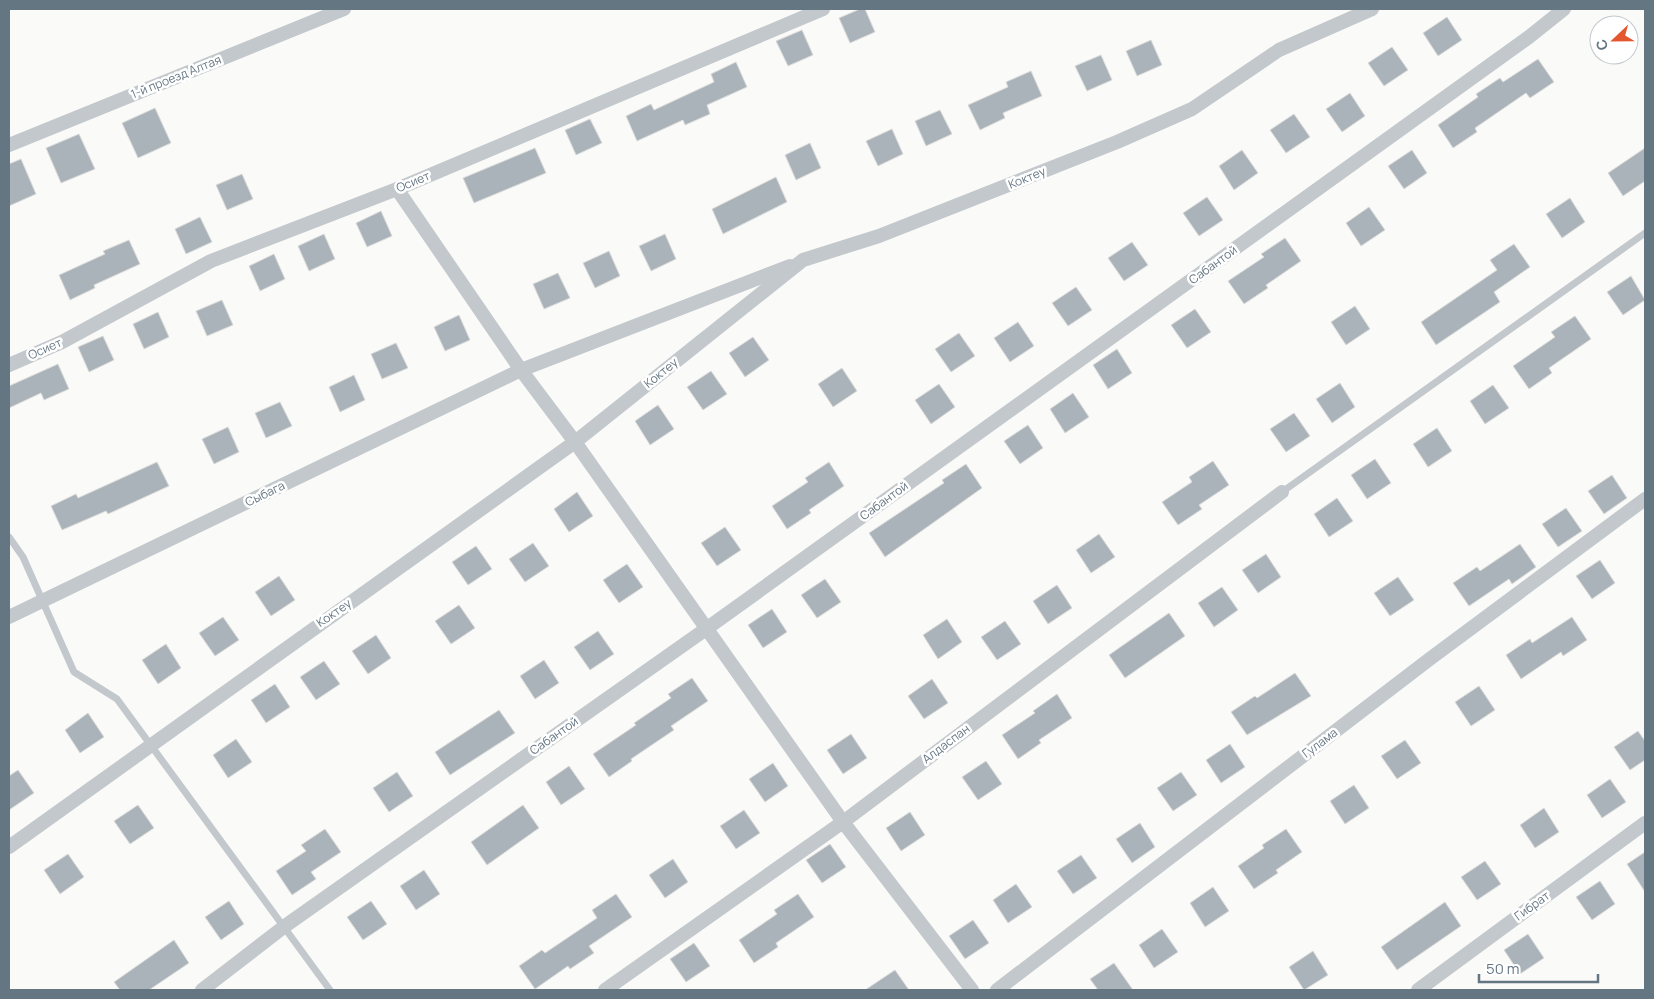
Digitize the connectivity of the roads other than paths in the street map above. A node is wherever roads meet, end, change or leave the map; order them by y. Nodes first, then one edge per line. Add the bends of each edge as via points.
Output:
1 (344, 9) edge
2 (823, 9) edge
3 (1372, 9) edge
4 (1564, 9) edge
5 (9, 145) edge
6 (397, 189) junction
7 (1645, 233) edge
8 (803, 260) junction
9 (9, 365) edge
10 (522, 370) junction
11 (575, 442) junction
12 (1282, 492) joint
13 (1645, 498) edge
14 (9, 537) edge
15 (41, 602) junction
16 (9, 617) edge
17 (706, 629) junction
18 (151, 744) junction
19 (843, 822) junction
20 (1645, 823) edge
21 (9, 847) edge
22 (285, 926) junction
23 (202, 990) edge
24 (330, 990) edge
25 (605, 990) edge
26 (972, 990) edge
27 (997, 990) edge
28 (1418, 990) edge

1 - 5 street, 1-й проезд Алтая
2 - 6 street, Осиет
3 - 8 street, Коктеу via 1279,50 1192,109 1118,142 879,236
4 - 17 street, Сабантой
6 - 9 street, Осиет via 211,260 62,342
6 - 10 street
7 - 12 lane
8 - 10 street, Сыбага
8 - 11 street, Коктеу
10 - 11 street
10 - 15 street, Сыбага
11 - 17 street
11 - 18 street, Коктеу
12 - 19 street, Алдаспан
13 - 27 street, Гулама
14 - 15 lane via 23,557
15 - 16 street, Сыбага
15 - 18 lane via 74,672 117,699
17 - 19 street
17 - 22 street, Сабантой
18 - 21 street, Коктеу
18 - 22 lane
19 - 25 street, Алдаспан
19 - 26 street
20 - 28 street, Гибрат
22 - 23 street, Сабантой
22 - 24 lane

